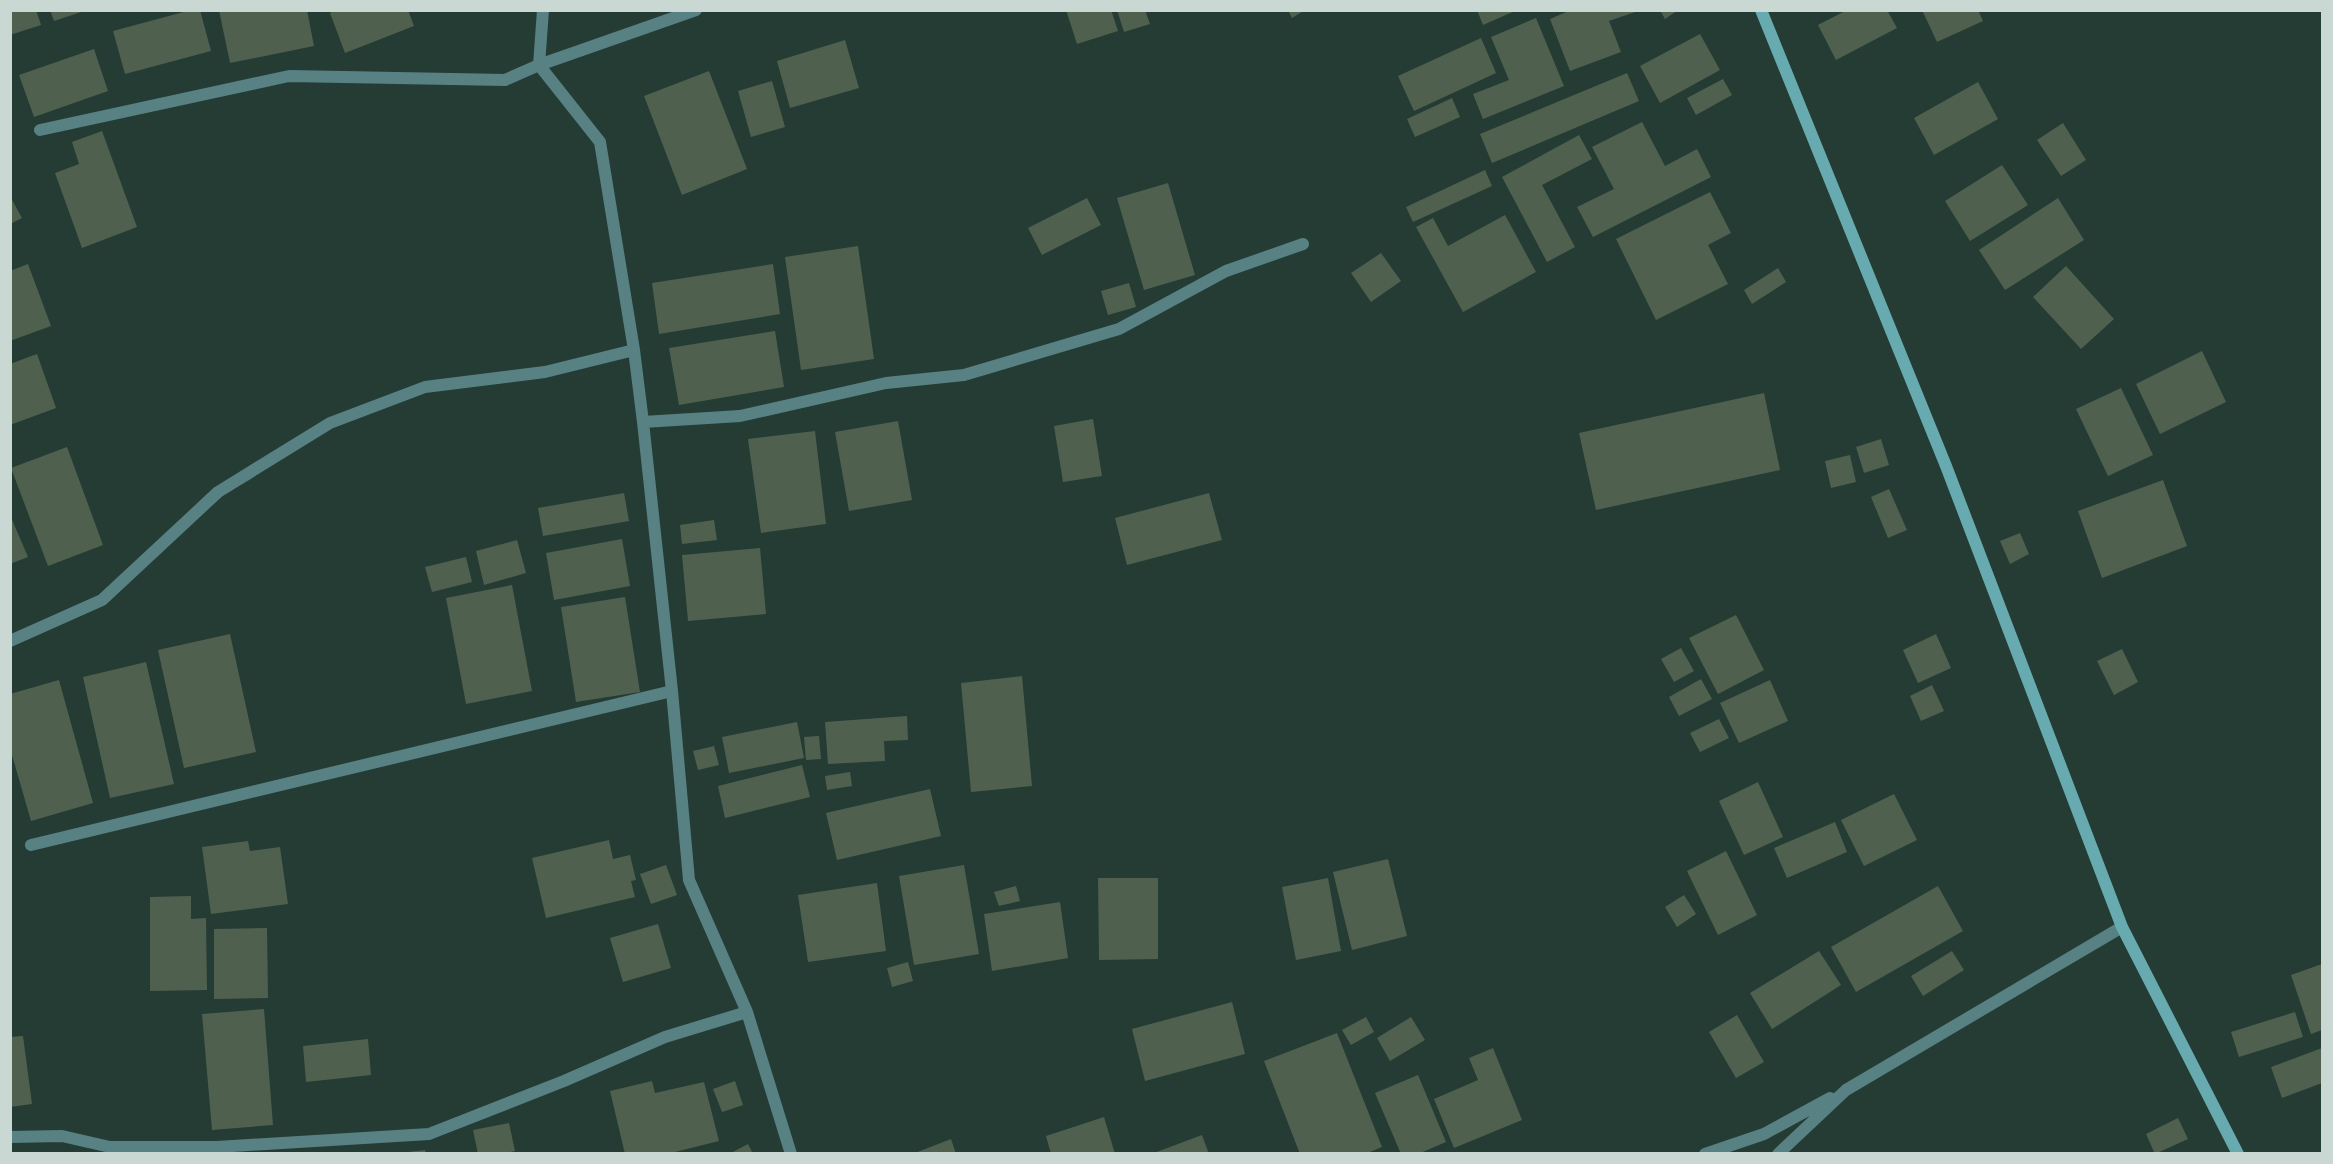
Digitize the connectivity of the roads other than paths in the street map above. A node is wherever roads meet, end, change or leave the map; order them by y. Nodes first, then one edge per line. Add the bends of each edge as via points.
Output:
1 (543, 10) edge
2 (696, 10) edge
3 (1761, 10) edge
4 (539, 65) junction
5 (40, 130) dead end
6 (1303, 244) dead end
7 (634, 350) junction
8 (643, 422) junction
9 (10, 641) edge
10 (672, 692) junction
11 (31, 844) dead end
12 (2122, 927) junction
13 (747, 1012) junction
14 (1846, 1089) junction
15 (10, 1137) edge
16 (791, 1154) edge
17 (1705, 1154) edge
18 (1778, 1154) edge
19 (2238, 1154) edge

1 - 4 street
2 - 4 street
3 - 12 street via 1946,466
4 - 5 street via 505,80 289,76
4 - 7 street via 600,142
6 - 8 street via 1226,271 1119,329 964,375 886,383 740,416
7 - 8 street
7 - 9 street via 545,372 424,387 330,423 218,492 102,600
8 - 10 street
10 - 11 street
10 - 13 street via 689,880
12 - 14 street
12 - 19 street
13 - 15 street via 664,1037 554,1086 429,1134 217,1147 110,1147 62,1136
13 - 16 street
14 - 17 street via 1764,1134
14 - 18 street

